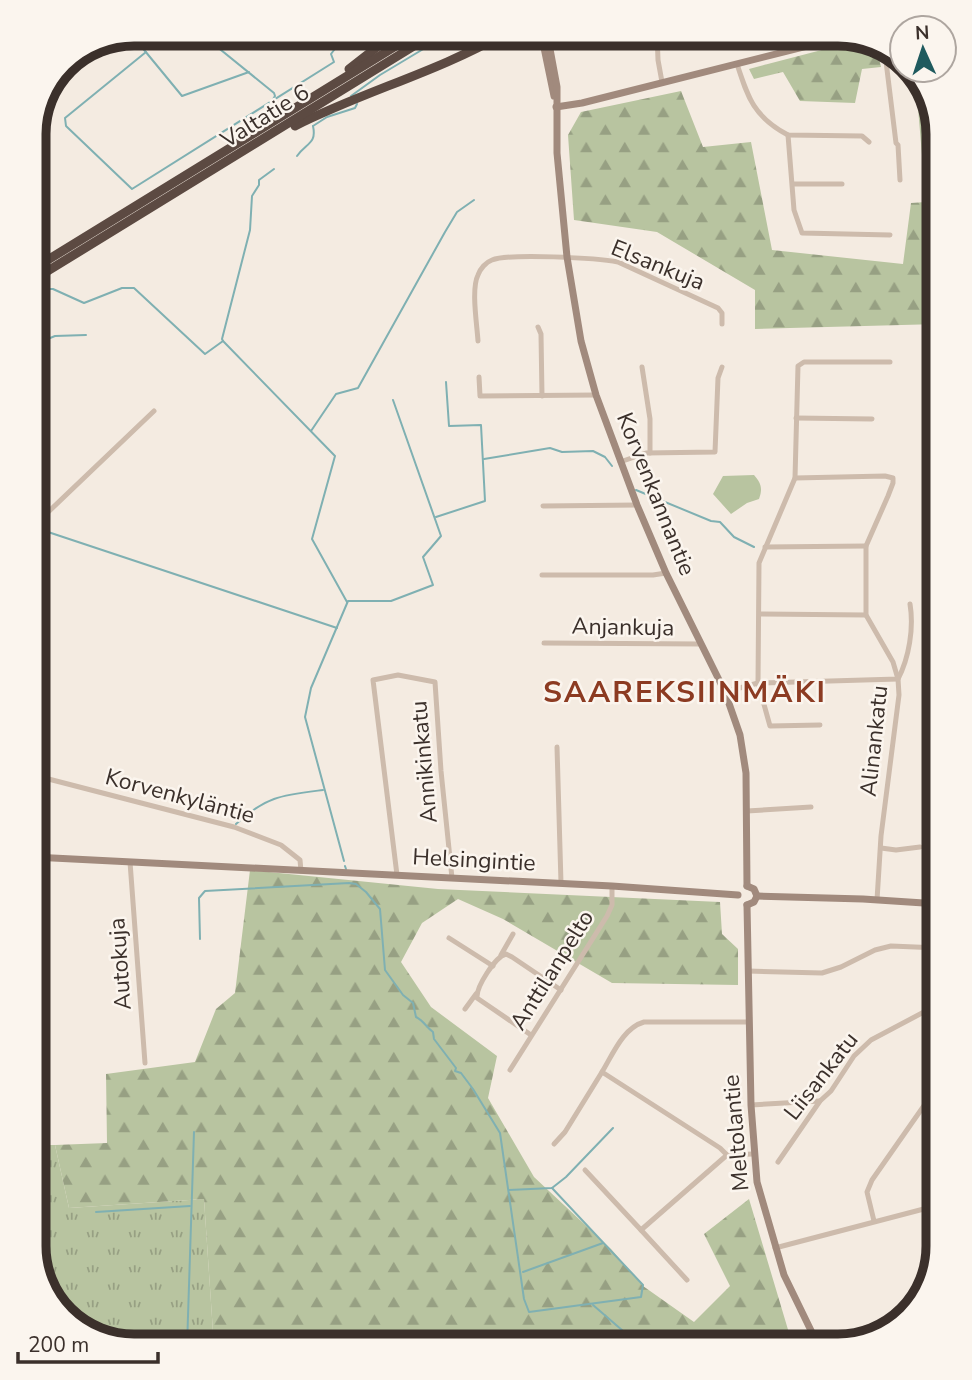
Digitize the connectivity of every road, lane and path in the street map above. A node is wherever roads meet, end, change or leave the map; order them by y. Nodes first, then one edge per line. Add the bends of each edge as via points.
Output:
1 (378, 46) edge
2 (396, 46) edge
3 (414, 46) edge
4 (482, 46) edge
5 (544, 46) edge
6 (550, 46) edge
7 (657, 46) edge
8 (808, 46) edge
9 (886, 60) edge
10 (737, 64) junction
11 (662, 82) junction
12 (556, 107) junction
13 (296, 108) junction
14 (788, 135) junction
15 (869, 142) dead end
16 (243, 152) junction
17 (900, 180) dead end
18 (793, 184) junction
19 (842, 184) dead end
20 (111, 228) junction
21 (890, 235) dead end
22 (567, 257) junction
23 (46, 262) edge
24 (46, 271) edge
25 (722, 324) dead end
26 (538, 327) dead end
27 (478, 341) dead end
28 (890, 362) dead end
29 (642, 367) dead end
30 (722, 368) dead end
31 (479, 377) dead end
32 (596, 395) junction
33 (542, 396) junction
34 (154, 411) dead end
35 (796, 418) junction
36 (873, 419) dead end
37 (650, 453) junction
38 (620, 462) junction
39 (795, 478) junction
40 (637, 505) junction
41 (543, 506) dead end
42 (46, 514) edge
43 (866, 546) junction
44 (765, 547) junction
45 (666, 573) junction
46 (542, 575) dead end
47 (910, 604) dead end
48 (760, 614) junction
49 (866, 615) junction
50 (544, 643) dead end
51 (701, 644) junction
52 (898, 680) junction
53 (758, 683) junction
54 (725, 692) junction
55 (820, 725) dead end
56 (557, 747) dead end
57 (46, 778) edge
58 (811, 807) dead end
59 (747, 811) junction
60 (920, 847) dead end
61 (881, 848) junction
62 (46, 857) edge
63 (130, 862) junction
64 (301, 871) junction
65 (397, 876) junction
66 (452, 878) junction
67 (561, 883) junction
68 (612, 886) junction
69 (747, 886) junction
70 (738, 895) junction
71 (757, 896) junction
72 (877, 900) junction
73 (926, 903) edge
74 (747, 905) junction
75 (513, 934) dead end
76 (449, 938) dead end
77 (926, 947) edge
78 (501, 955) junction
79 (493, 965) junction
80 (748, 971) junction
81 (561, 990) junction
82 (476, 994) junction
83 (465, 1009) dead end
84 (926, 1011) edge
85 (749, 1022) junction
86 (531, 1035) junction
87 (145, 1063) dead end
88 (510, 1070) dead end
89 (602, 1072) junction
90 (820, 1101) junction
91 (926, 1103) edge
92 (751, 1105) junction
93 (554, 1144) dead end
94 (753, 1154) junction
95 (727, 1155) junction
96 (778, 1163) dead end
97 (585, 1170) dead end
98 (926, 1208) edge
99 (874, 1221) junction
100 (641, 1230) junction
101 (775, 1248) junction
102 (687, 1280) dead end
103 (813, 1334) edge

1 - 13 highway
2 - 13 highway, Valtatie 6
3 - 16 highway, Valtatie 6
4 - 16 highway via 330,109
5 - 12 main road, Korvenkannantie
6 - 12 main road, Korvenkannantie via 558,87
7 - 11 street
8 - 10 main road
9 - 17 street
10 - 11 main road
10 - 14 street via 753,108
11 - 12 main road
12 - 22 main road, Korvenkannantie
13 - 20 highway, Valtatie 6
14 - 15 street via 862,136
14 - 18 street
16 - 20 highway, Valtatie 6
18 - 19 street
18 - 21 street via 793,210 802,233
20 - 23 highway
20 - 24 highway
22 - 25 street, Elsankuja via 618,262 718,308
22 - 27 street via 499,258 486,264 475,283
22 - 32 main road, Korvenkannantie via 580,341
26 - 33 street
28 - 35 street via 804,362 798,366
29 - 37 street
30 - 37 street via 715,452
31 - 33 street via 480,396
32 - 33 street
32 - 38 main road, Korvenkannantie
34 - 42 street
35 - 36 street
35 - 39 street
37 - 38 street
38 - 40 main road, Korvenkannantie
39 - 43 street, Alinankatu via 892,478
39 - 44 street
40 - 41 street
40 - 45 main road, Korvenkannantie
43 - 44 street
43 - 49 street, Alinankatu
44 - 48 street via 760,563
45 - 46 street
45 - 51 main road, Korvenkannantie
47 - 52 street via 907,657
48 - 49 street
48 - 53 street
49 - 52 street, Alinankatu
50 - 51 street, Anjankuja
51 - 54 main road, Korvenkannantie
52 - 53 street
52 - 61 street, Alinankatu
53 - 54 street
53 - 55 street via 770,726
54 - 59 main road, Korvenkannantie via 744,752
56 - 67 street
57 - 64 street, Korvenkyläntie via 234,827 291,851 300,860
58 - 59 street
59 - 69 main road, Korvenkannantie
60 - 61 street
61 - 72 street, Alinankatu
62 - 63 main road, Helsingintie
63 - 64 main road, Helsingintie
63 - 87 street, Autokuja
64 - 65 main road, Helsingintie
65 - 66 main road, Helsingintie
65 - 66 street, Annikinkatu via 373,680 398,674 435,681
66 - 67 main road, Helsingintie
67 - 68 main road, Helsingintie
68 - 70 main road, Helsingintie
68 - 81 street, Anttilanpelto via 610,911
69 - 70 main road
69 - 71 main road
70 - 74 main road
71 - 72 main road
71 - 74 main road
72 - 73 main road
74 - 80 main road, Meltolantie
75 - 78 street
76 - 79 street
77 - 80 street via 891,946 822,973
78 - 79 street
78 - 81 street via 512,957
79 - 82 street
80 - 85 main road, Meltolantie
81 - 86 street, Anttilanpelto
82 - 83 street
82 - 86 street via 479,1001
84 - 90 street, Liisankatu via 871,1040
85 - 89 street via 635,1024
85 - 92 main road, Meltolantie
86 - 88 street, Anttilanpelto
89 - 93 street
89 - 95 street
90 - 92 street
90 - 96 street, Liisankatu
91 - 99 street via 872,1180 867,1192
92 - 94 main road, Meltolantie
94 - 95 street
94 - 101 main road, Meltolantie
95 - 100 street
97 - 100 street
98 - 99 street
99 - 101 street
100 - 102 street
101 - 103 main road, Meltolantie

